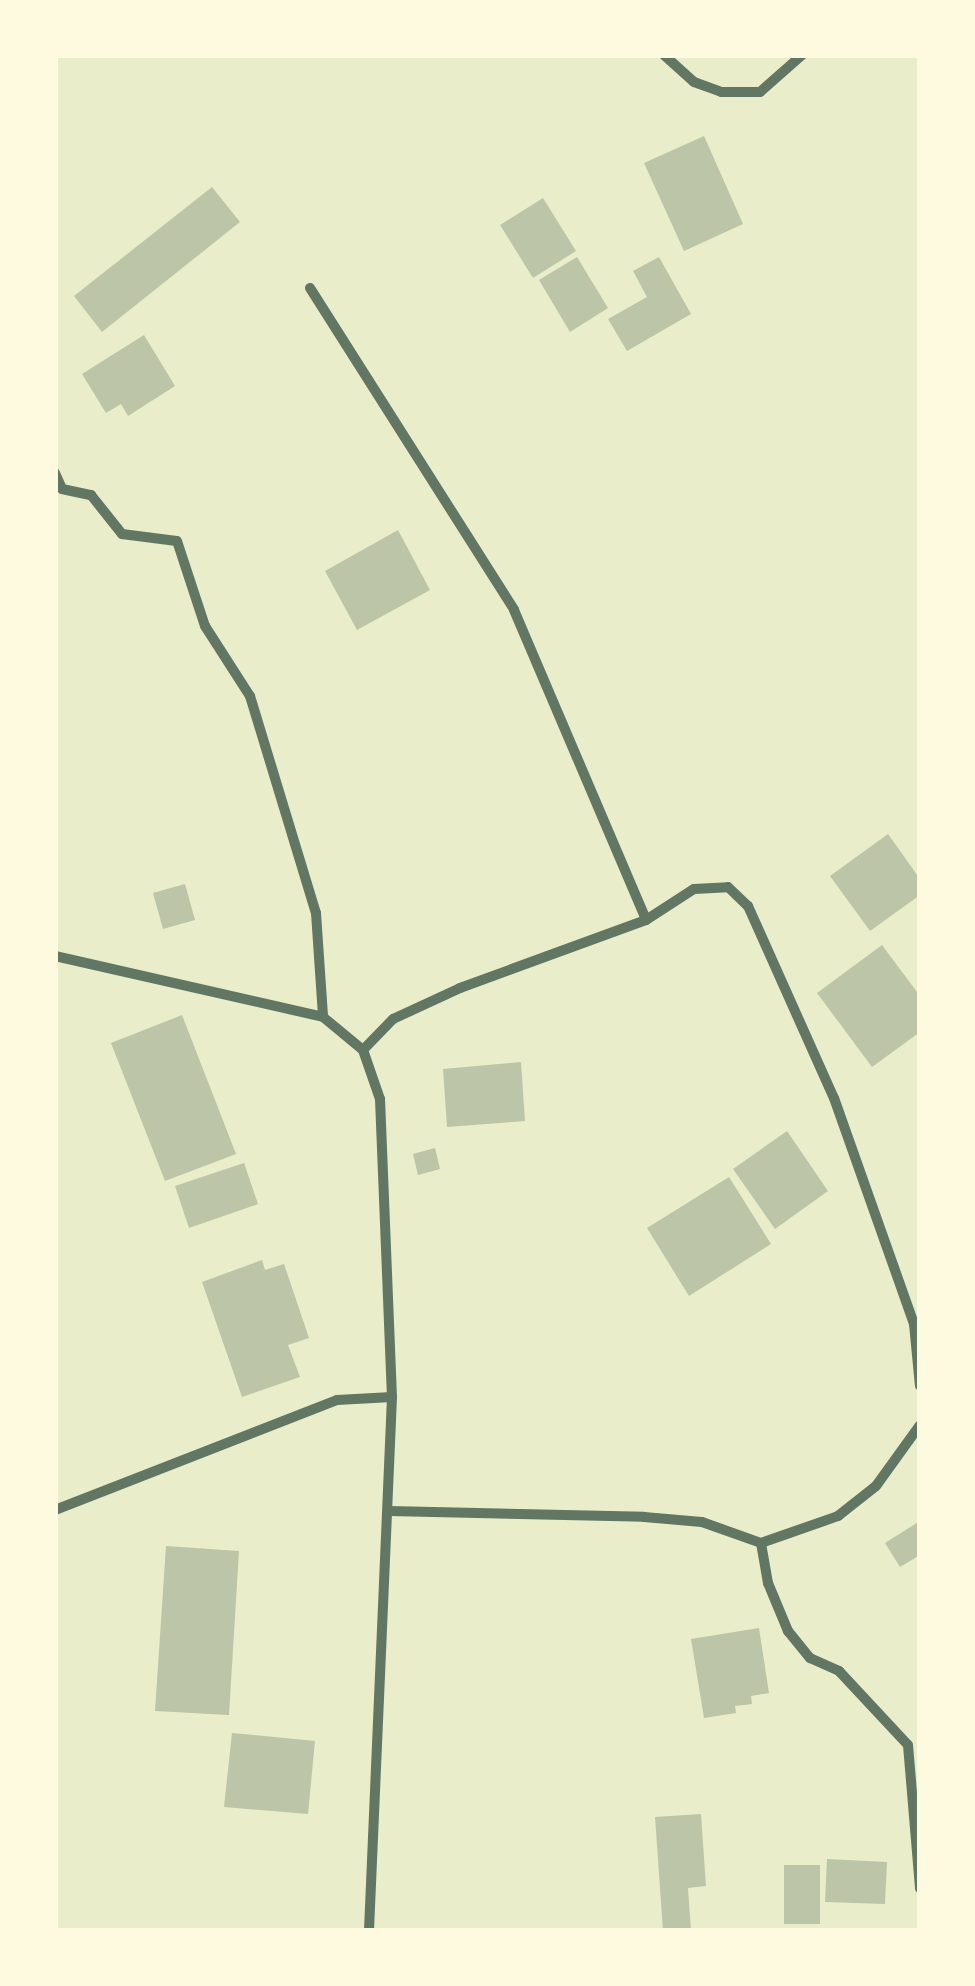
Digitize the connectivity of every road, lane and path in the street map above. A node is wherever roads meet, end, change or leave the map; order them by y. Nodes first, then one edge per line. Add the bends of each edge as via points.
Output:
1 (664, 55) edge
2 (802, 55) edge
3 (310, 288) dead end
4 (55, 473) edge
5 (646, 920) junction
6 (55, 956) edge
7 (323, 1017) junction
8 (363, 1050) junction
9 (920, 1386) edge
10 (392, 1397) junction
11 (920, 1424) edge
12 (55, 1510) edge
13 (389, 1511) junction
14 (762, 1544) junction
15 (920, 1889) edge
16 (369, 1931) edge

1 - 2 street via 694,82 721,92 760,92
3 - 5 street via 514,610
4 - 7 street via 62,489 91,495 122,534 177,541 205,626 250,696 316,912
5 - 8 street via 460,988 392,1020
5 - 9 street via 694,889 728,887 748,906 834,1098 914,1324
6 - 7 street
7 - 8 street
8 - 10 street via 380,1100
10 - 12 street via 337,1400
10 - 13 street
11 - 14 street via 876,1486 838,1516
13 - 14 street via 702,1522
13 - 16 street
14 - 15 street via 768,1583 788,1632 810,1658 840,1671 908,1745

